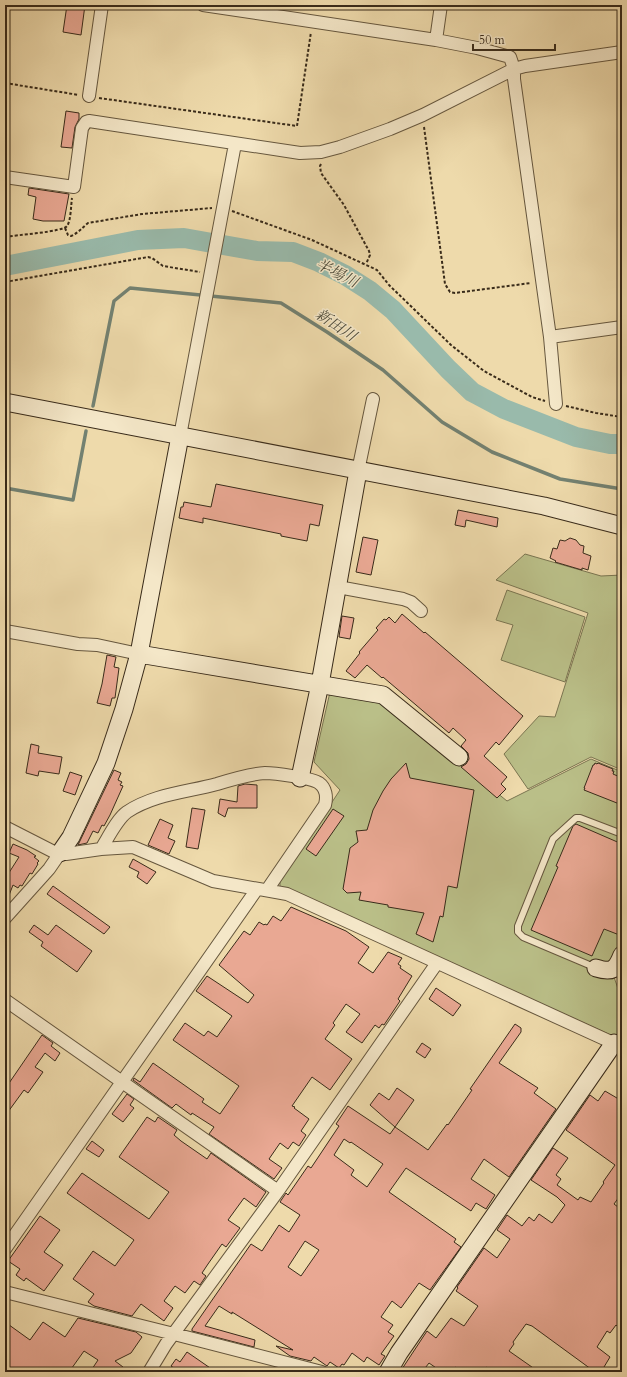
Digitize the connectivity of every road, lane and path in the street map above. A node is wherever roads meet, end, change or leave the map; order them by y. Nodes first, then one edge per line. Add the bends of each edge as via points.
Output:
1 (102, 5) edge
2 (203, 5) edge
3 (441, 5) edge
4 (313, 22) junction
5 (436, 40) junction
6 (622, 52) edge
7 (514, 69) junction
8 (5, 83) edge
9 (89, 96) junction
10 (423, 115) junction
11 (235, 144) junction
12 (322, 152) junction
13 (5, 176) edge
14 (74, 187) junction
15 (222, 213) junction
16 (65, 228) junction
17 (5, 237) edge
18 (366, 264) junction
19 (210, 272) junction
20 (5, 282) edge
21 (542, 282) junction
22 (622, 327) edge
23 (550, 337) junction
24 (373, 399) dead end
25 (5, 402) edge
26 (556, 404) junction
27 (622, 417) edge
28 (180, 436) junction
29 (358, 471) junction
30 (622, 526) edge
31 (338, 587) junction
32 (421, 611) dead end
33 (5, 631) edge
34 (139, 654) junction
35 (320, 684) junction
36 (459, 757) dead end
37 (300, 778) junction
38 (5, 827) edge
39 (622, 834) edge
40 (101, 849) junction
41 (60, 853) junction
42 (262, 889) junction
43 (5, 918) edge
44 (622, 955) edge
45 (437, 963) junction
46 (596, 968) joint
47 (5, 1000) edge
48 (618, 1045) edge
49 (121, 1081) junction
50 (278, 1191) junction
51 (5, 1249) edge
52 (5, 1292) edge
53 (174, 1334) junction
54 (149, 1372) edge
55 (322, 1372) edge
56 (388, 1372) edge

1 - 9 street
2 - 4 street
3 - 5 street
4 - 5 street
4 - 9 path via 297,126
5 - 7 street via 502,54 510,58
6 - 7 street via 538,63
7 - 10 street
7 - 21 street
8 - 9 path
10 - 12 street via 369,137
10 - 21 path via 445,284 450,292
11 - 12 street via 300,153
11 - 14 street via 93,121 86,122 82,128
11 - 15 street
12 - 18 path via 321,173 344,205 369,251
13 - 14 street
14 - 16 path via 68,224
15 - 16 path via 211,208 142,214 88,223 71,236
15 - 18 path via 237,212 312,240
15 - 19 street
16 - 17 path
18 - 26 path via 377,270 451,345 484,371 532,397
19 - 20 path via 163,266 148,257
19 - 28 street
21 - 23 street
22 - 23 street
23 - 26 street
24 - 29 street
25 - 28 street
26 - 27 path
28 - 29 street
28 - 34 street
29 - 30 street via 544,506
29 - 31 street
31 - 32 street via 403,599
31 - 35 street
33 - 34 street
34 - 35 street
34 - 41 street via 106,763 71,837
35 - 36 street via 383,695
35 - 37 street
37 - 40 street via 265,773 160,797 125,813
37 - 42 street via 320,783 327,800
38 - 41 street
39 - 46 lane via 576,818 553,839 518,926 518,932 522,937
40 - 41 street
40 - 42 street via 133,847 213,881
41 - 43 street
42 - 45 street via 287,894 304,901
42 - 49 street
44 - 46 street via 618,964 610,971
45 - 48 street
45 - 50 street
47 - 49 street
48 - 56 street
49 - 50 street
49 - 51 street
50 - 53 street
52 - 53 street
53 - 54 street
53 - 55 street

